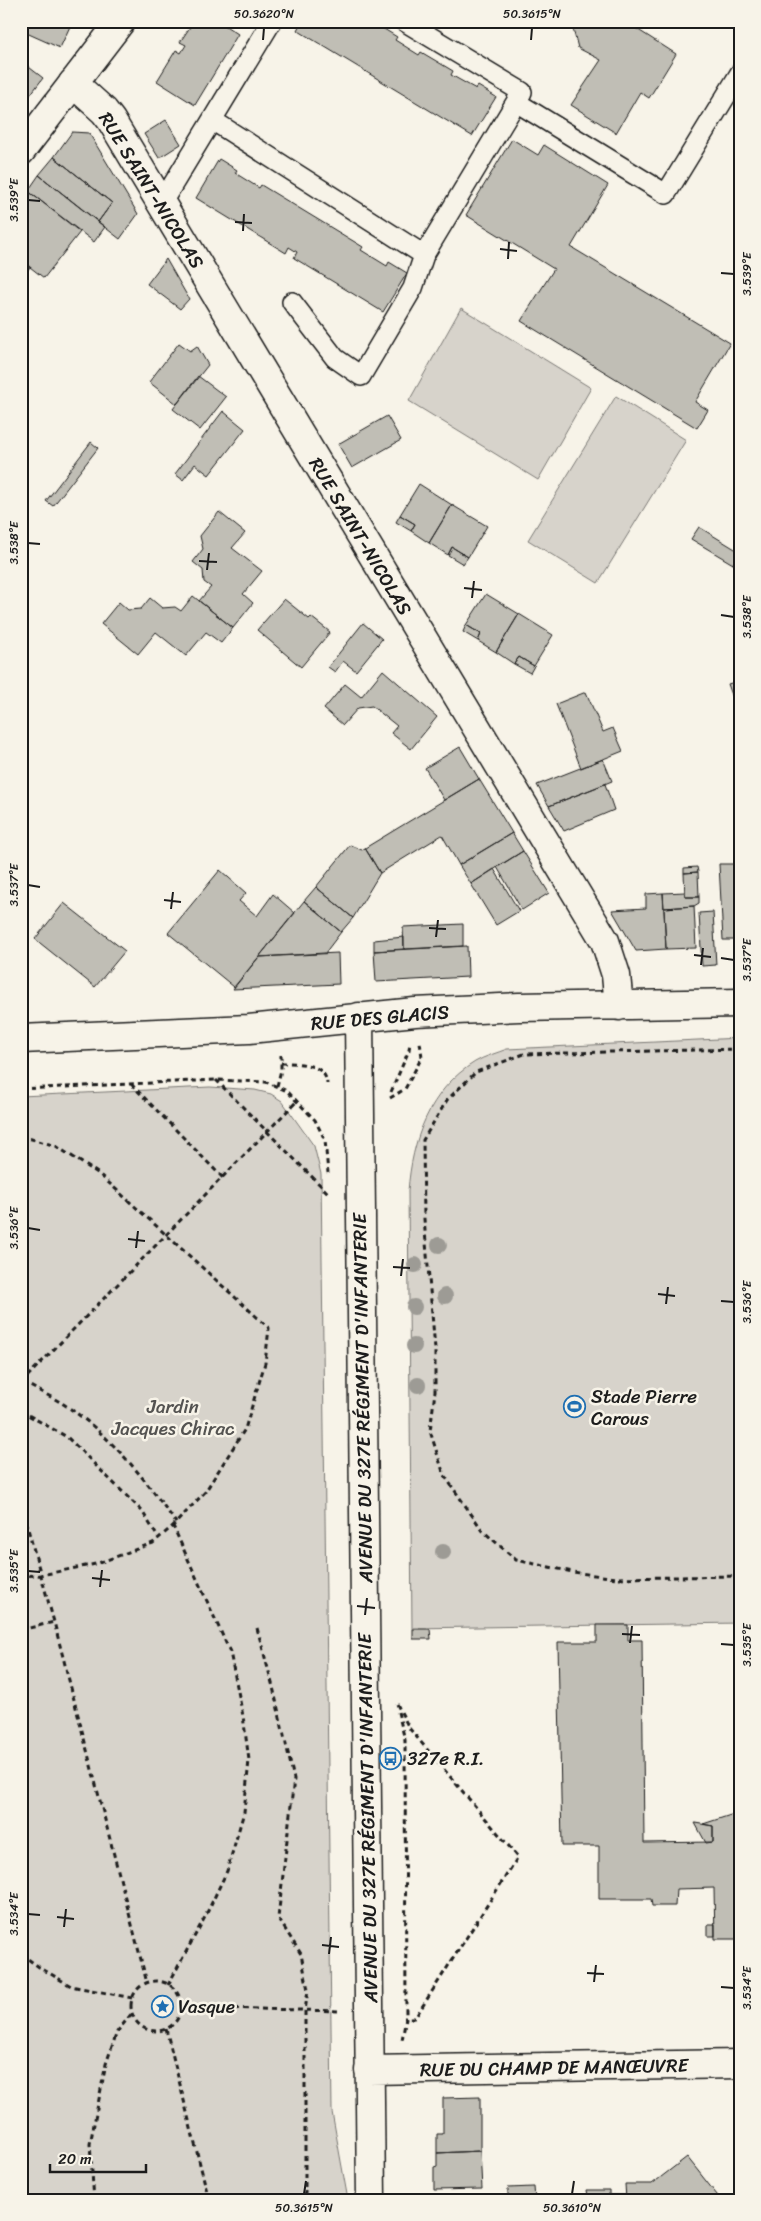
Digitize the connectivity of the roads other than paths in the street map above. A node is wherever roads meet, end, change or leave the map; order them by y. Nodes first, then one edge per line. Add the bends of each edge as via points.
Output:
1 (120, 21) edge
2 (272, 21) edge
3 (404, 21) edge
4 (740, 73) edge
5 (73, 83) junction
6 (516, 102) junction
7 (212, 120) junction
8 (21, 151) edge
9 (161, 204) junction
10 (424, 255) junction
11 (292, 302) dead end
12 (740, 1003) edge
13 (619, 1006) junction
14 (359, 1017) junction
15 (21, 1039) edge
16 (740, 2064) edge
17 (369, 2070) junction
18 (371, 2200) edge

1 - 5 street
2 - 7 lane
3 - 6 lane via 522,92
4 - 6 lane via 666,194
5 - 8 street
5 - 9 street, RUE SAINT-NICOLAS via 108,116
6 - 10 lane
7 - 9 lane
7 - 10 lane
9 - 13 street, RUE SAINT-NICOLAS via 605,941 616,975
10 - 11 lane via 414,288 361,376 335,358
12 - 13 street, RUE DES GLACIS
13 - 14 street, RUE DES GLACIS via 519,1007
14 - 15 street, RUE DES GLACIS via 258,1028
14 - 17 street, AVENUE DU 327E RÉGIMENT D'INFANTERIE
16 - 17 street, RUE DU CHAMP DE MANŒUVRE
17 - 18 street, AVENUE DU 327E RÉGIMENT D'INFANTERIE

